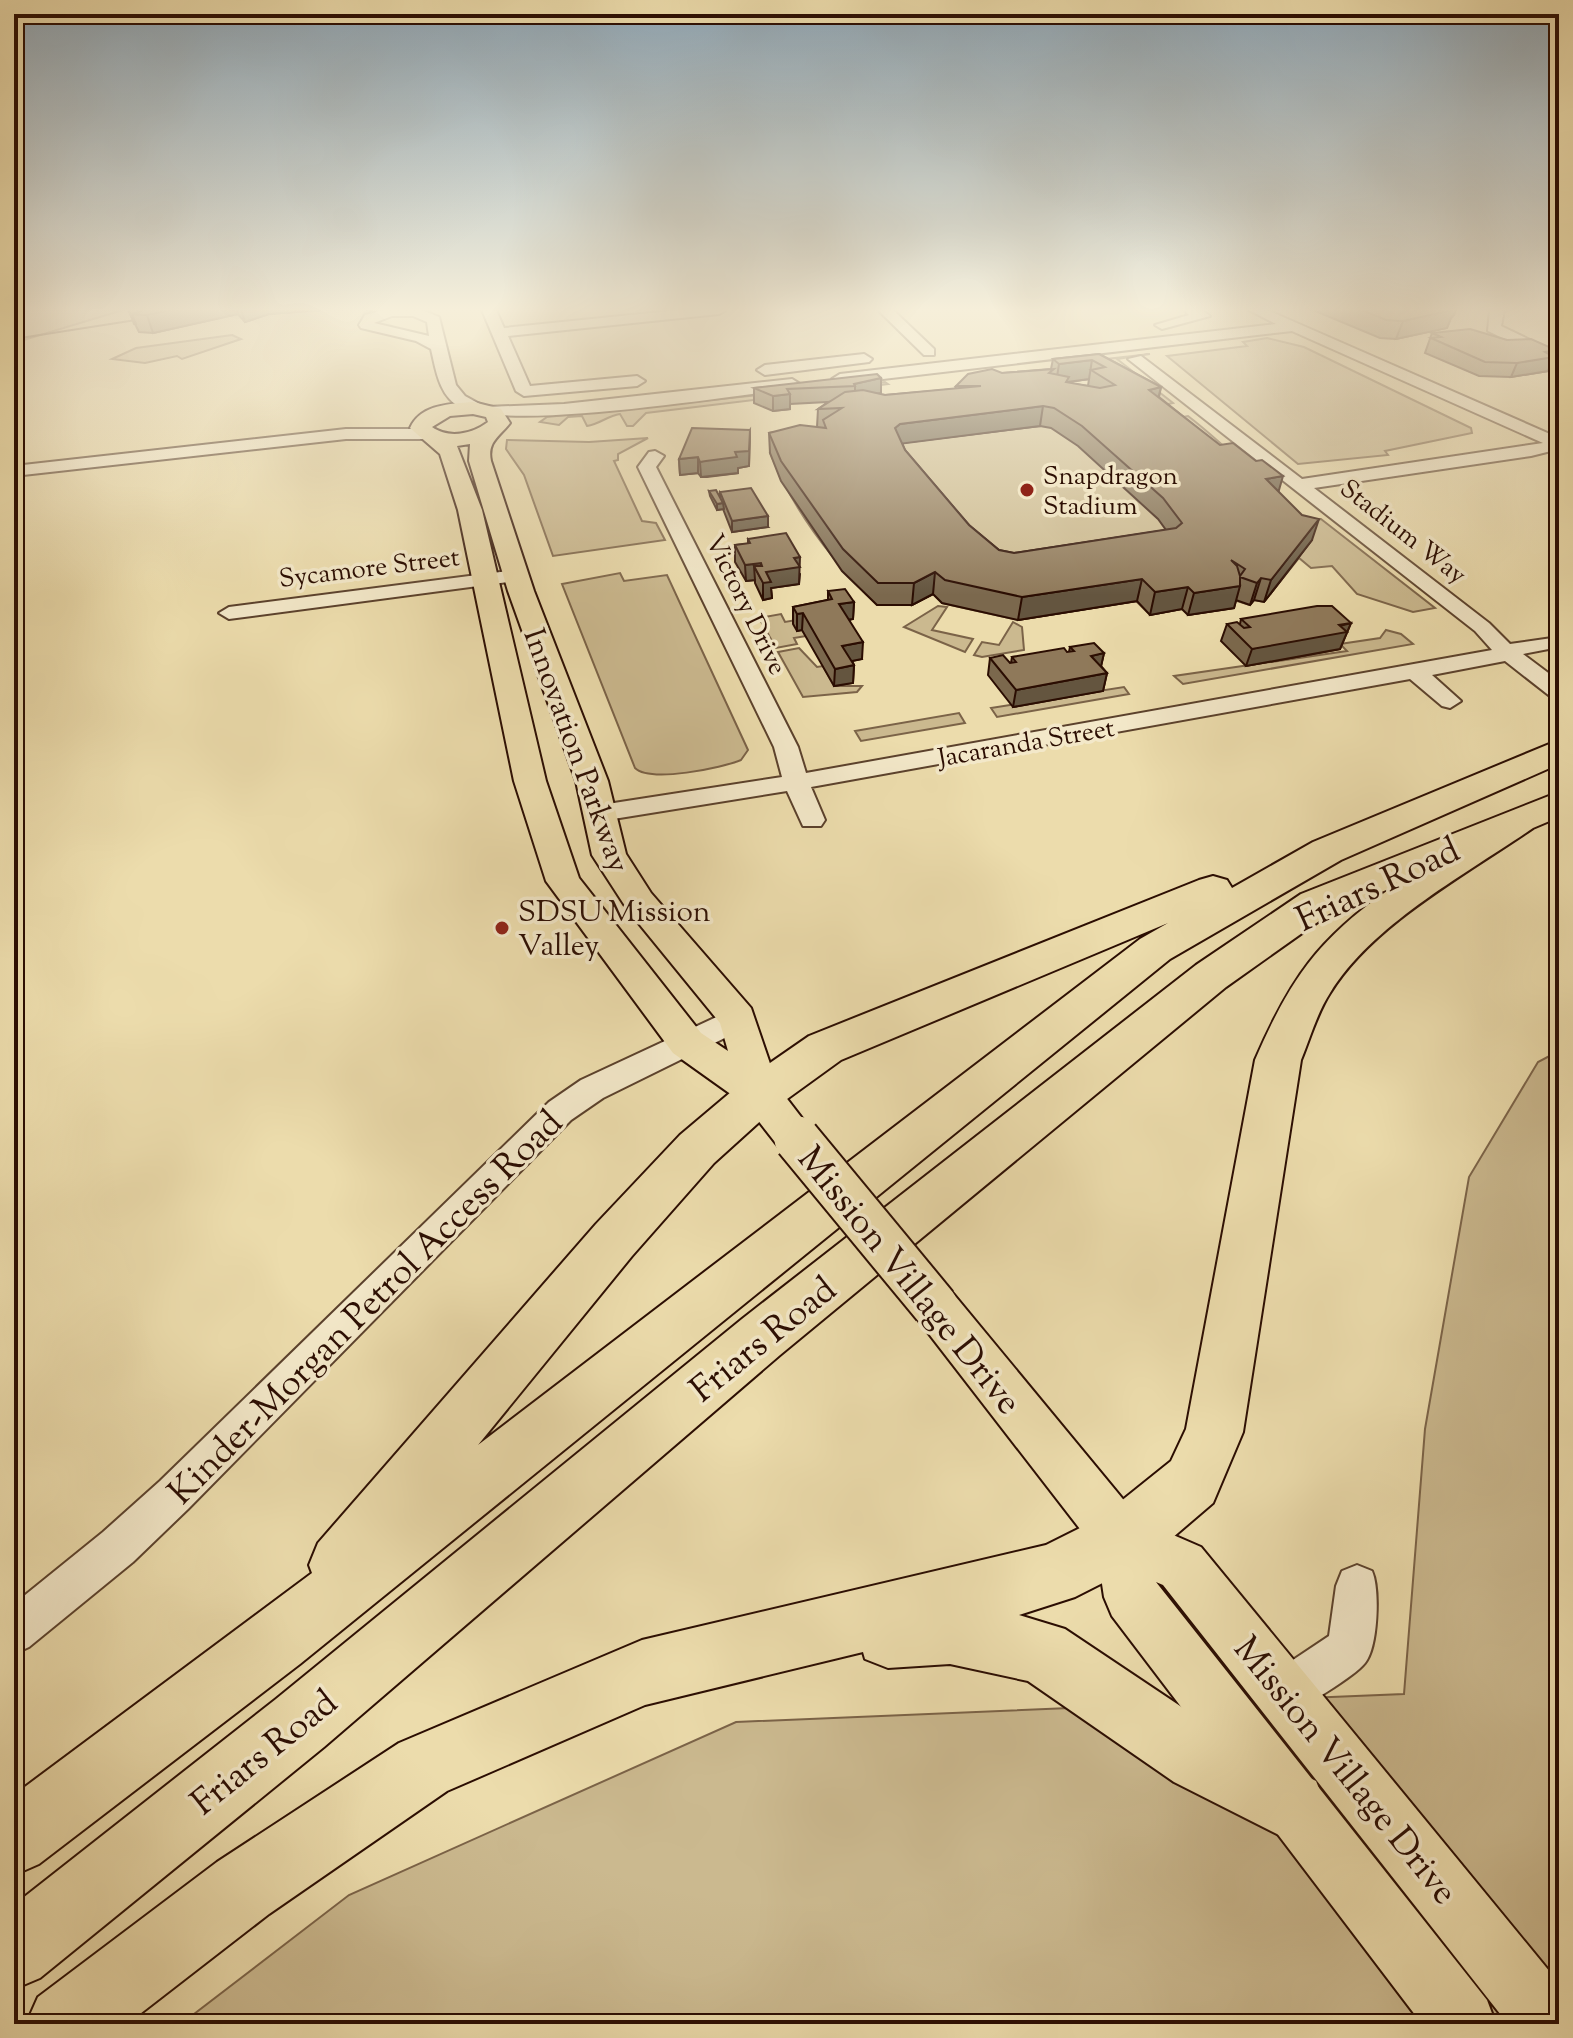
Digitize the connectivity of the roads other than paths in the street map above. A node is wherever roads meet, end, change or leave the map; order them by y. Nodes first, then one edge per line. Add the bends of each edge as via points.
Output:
1 (441, 405) edge
2 (462, 405) edge
3 (599, 405) edge
4 (1195, 405) edge
5 (1469, 405) edge
6 (488, 420) junction
7 (432, 426) junction
8 (1559, 444) edge
9 (1369, 453) dead end
10 (655, 456) dead end
11 (14, 471) edge
12 (1396, 471) junction
13 (1298, 485) junction
14 (516, 576) junction
15 (485, 580) junction
16 (229, 613) dead end
17 (1554, 642) dead end
18 (1507, 652) junction
19 (1414, 671) junction
20 (1559, 692) edge
21 (1450, 701) dead end
22 (1559, 751) edge
23 (796, 782) junction
24 (1541, 810) edge
25 (601, 813) junction
26 (812, 820) dead end
27 (542, 824) junction
28 (1327, 851) junction
29 (738, 1018) junction
30 (687, 1043) junction
31 (760, 1094) junction
32 (1122, 1540) junction
33 (1357, 1586) dead end
34 (14, 1632) edge
35 (277, 1641) junction
36 (777, 1643) junction
37 (1285, 1692) junction
38 (1291, 1806) junction
39 (14, 1839) edge
40 (14, 1952) edge
41 (65, 2024) edge
42 (1463, 2024) edge
43 (1550, 2024) edge

1 - 7 street
2 - 6 street
3 - 6 street
4 - 13 street, Stadium Way
5 - 8 street
6 - 7 main road
6 - 7 main road via 464,439
6 - 14 main road, Innovation Parkway via 478,450
7 - 11 street
7 - 15 main road, Innovation Parkway via 454,461
8 - 12 street via 1462,466
9 - 12 street
10 - 23 street, Victory Drive via 647,467 786,747
12 - 13 street
13 - 18 street, Stadium Way
14 - 15 street, Sycamore Street
14 - 25 main road, Innovation Parkway
15 - 16 street, Sycamore Street
15 - 27 main road, Innovation Parkway
17 - 18 street, Jacaranda Street
18 - 19 street, Jacaranda Street
18 - 20 street, Stadium Way
19 - 21 street
19 - 23 street, Jacaranda Street
22 - 28 highway, Friars Road
23 - 25 street, Jacaranda Street
23 - 26 street
24 - 32 highway via 1367,927 1328,964 1300,1006 1278,1060 1214,1432 1192,1482
24 - 40 highway, Friars Road via 1315,904 1211,976 761,1337 300,1723
25 - 27 main road, Jacaranda Street
25 - 29 main road, Innovation Parkway via 609,855 621,878
27 - 30 main road, Innovation Parkway via 574,899
28 - 31 highway via 1212,890 924,1005 825,1048
28 - 35 highway, Friars Road via 1155,949
29 - 30 street, Kinder-Morgan Petrol Access Road
29 - 31 main road, Innovation Parkway
30 - 31 main road, Innovation Parkway
30 - 34 street, Kinder-Morgan Petrol Access Road via 592,1089 560,1111 174,1495
31 - 32 main road, Mission Village Drive, bridge
31 - 35 highway via 697,1149 614,1240
32 - 36 highway via 1053,1575
32 - 37 main road, Mission Village Drive via 1182,1566
32 - 38 main road, Mission Village Drive via 1131,1597
33 - 37 street via 1349,1648
35 - 39 highway, Friars Road
36 - 38 highway via 950,1632 1042,1652 1198,1758
36 - 41 highway via 642,1673 423,1767 243,1888
37 - 43 main road, Mission Village Drive
38 - 42 main road, Mission Village Drive

